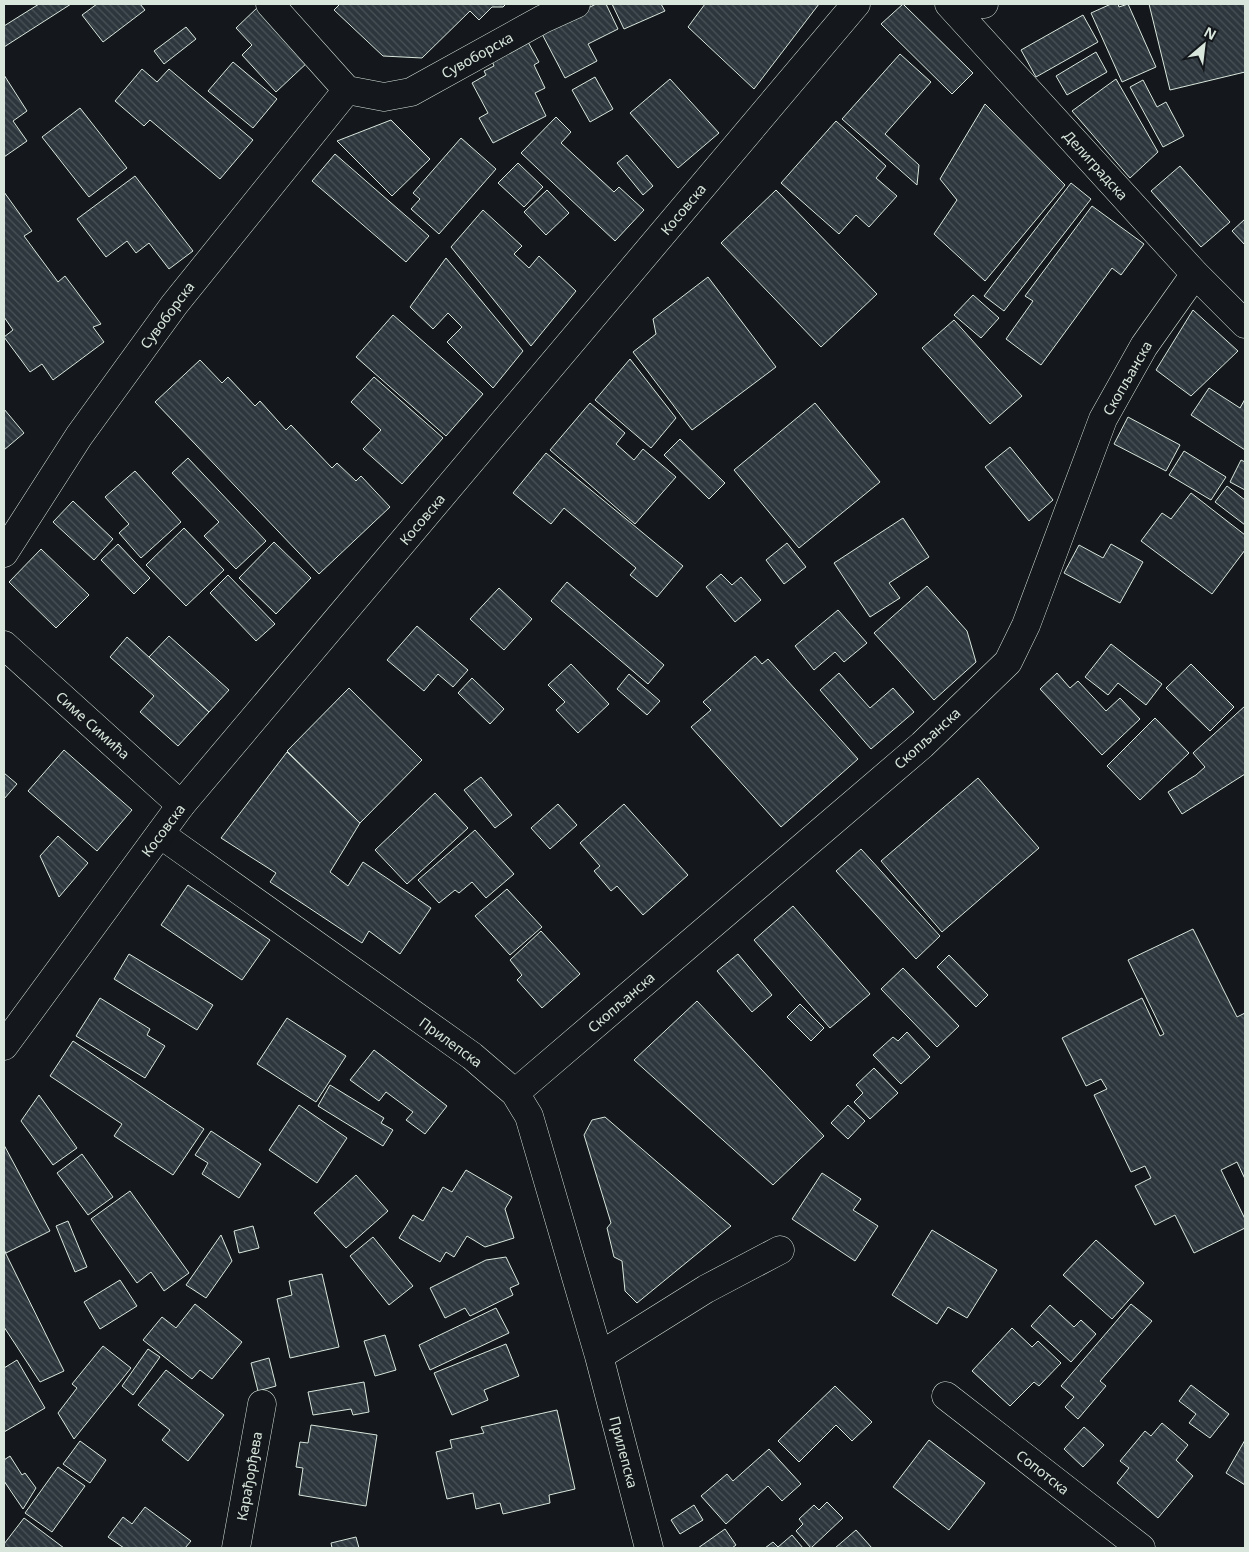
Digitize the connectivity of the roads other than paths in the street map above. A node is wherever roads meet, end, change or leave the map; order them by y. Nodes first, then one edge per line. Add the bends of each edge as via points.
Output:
1 (270, 4) edge
2 (576, 4) edge
3 (856, 4) edge
4 (984, 4) edge
5 (951, 5) edge
6 (346, 90) junction
7 (1196, 274) junction
8 (1245, 324) edge
9 (4, 553) edge
10 (4, 645) edge
11 (181, 805) junction
12 (160, 834) junction
13 (4, 1046) edge
14 (515, 1093) junction
15 (780, 1250) dead end
16 (599, 1356) junction
17 (946, 1396) dead end
18 (262, 1404) dead end
19 (236, 1548) edge
20 (649, 1548) edge
21 (1141, 1548) edge

1 - 6 street
2 - 6 street, Сувоборска via 542,19 412,92 384,97
3 - 11 street, Косовска
4 - 5 street
5 - 7 street, Делиградска
6 - 9 street, Сувоборска via 174,305 78,436
7 - 8 street, Делиградска
7 - 14 street, Скопљанска via 1144,346 1103,419 1026,625 1008,662 922,745
10 - 11 street, Симе Симића
11 - 12 street, Косовска
12 - 13 street, Косовска
12 - 14 street, Прилепска via 472,1056
14 - 16 street, Прилепска via 529,1116
15 - 16 street via 706,1289
16 - 20 street, Прилепска
17 - 21 street, Сопотска
18 - 19 street, Карађорђева

